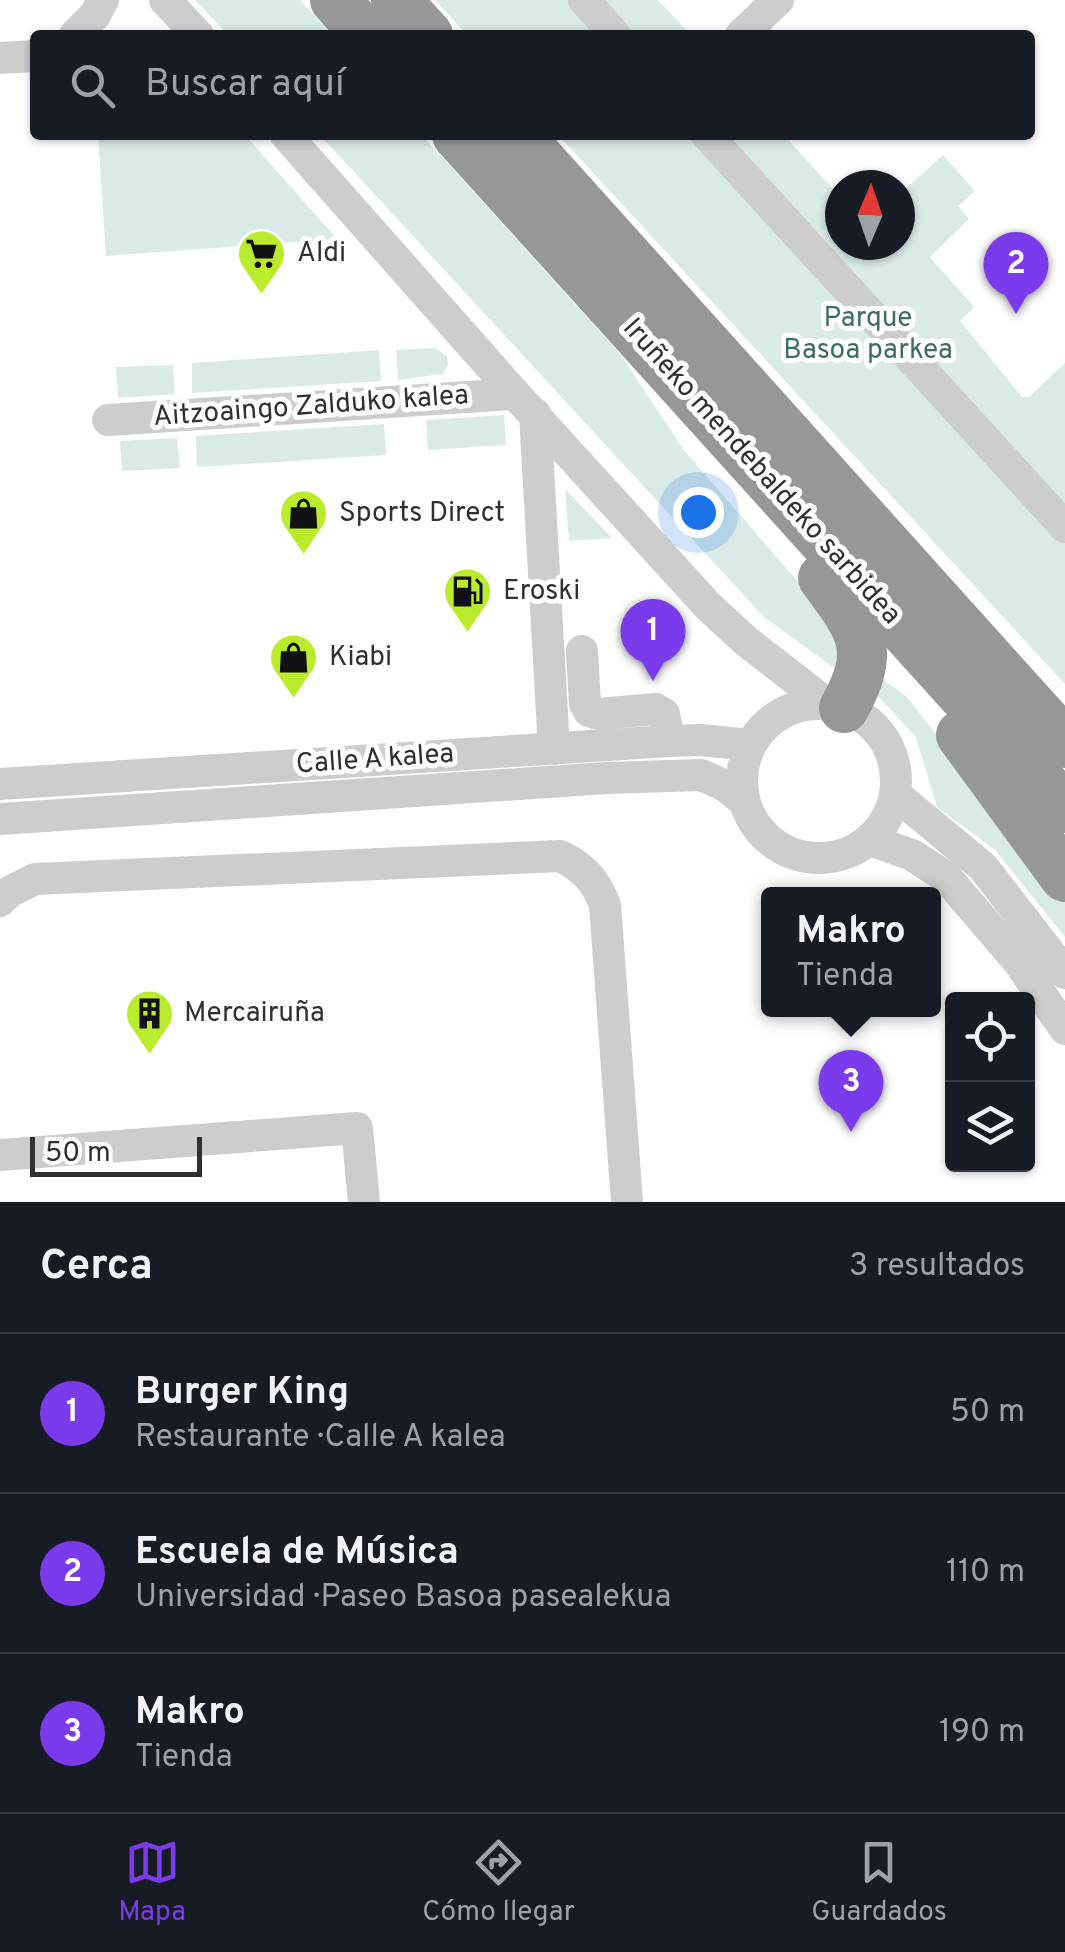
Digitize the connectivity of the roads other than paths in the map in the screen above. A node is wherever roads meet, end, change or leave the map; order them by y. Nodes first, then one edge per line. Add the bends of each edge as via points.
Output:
1 (104, 0) edge
2 (165, 0) edge
3 (334, 0) edge
4 (396, 0) edge
5 (584, 0) edge
6 (778, 0) edge
7 (80, 30) edge
8 (193, 30) edge
9 (361, 30) edge
10 (423, 30) edge
11 (611, 30) edge
12 (746, 30) edge
13 (30, 56) edge
14 (0, 58) edge
15 (290, 140) edge
16 (461, 140) edge
17 (523, 140) edge
18 (524, 140) edge
19 (712, 140) edge
20 (615, 310) junction
21 (525, 404) junction
22 (108, 420) dead end
23 (1065, 527) edge
24 (866, 588) junction
25 (582, 652) dead end
26 (835, 706) junction
27 (1065, 709) edge
28 (669, 742) junction
29 (1065, 743) edge
30 (750, 744) junction
31 (554, 749) junction
32 (0, 784) edge
33 (896, 795) junction
34 (743, 800) junction
35 (1065, 808) edge
36 (0, 818) edge
37 (870, 840) junction
38 (1065, 877) edge
39 (0, 901) edge
40 (1065, 972) edge
41 (1065, 1029) edge
42 (0, 1156) edge
43 (364, 1202) edge
44 (627, 1202) edge

1 - 7 street
2 - 8 street
3 - 9 highway
4 - 10 highway
5 - 11 street
6 - 12 street
13 - 14 street
15 - 21 street, Aitzoaingo Zalduko kalea
16 - 20 highway, Iruñeko mendebaldeko sarbidea
17 - 29 highway, Iruñeko mendebaldeko sarbidea
18 - 27 highway via 759,376
19 - 23 street
20 - 24 highway, Iruñeko mendebaldeko sarbidea
20 - 26 highway via 692,426 856,623 863,664 857,684
21 - 22 street, Aitzoaingo Zalduko kalea
21 - 26 street, Aitzoaingo Zalduko kalea via 708,606
21 - 31 street
24 - 35 highway, Iruñeko mendebaldeko sarbidea
24 - 38 highway via 913,670
25 - 28 street via 590,712 656,709 664,714
26 - 30 street via 804,705 782,713
26 - 33 street via 876,728 896,771
28 - 30 street, Calle A kalea
28 - 31 street, Calle A kalea
30 - 34 street
31 - 32 street, Calle A kalea via 115,761
33 - 37 street
33 - 40 street via 984,867
34 - 36 street, Calle A kalea via 702,775
34 - 37 street via 772,844 795,855 848,854
37 - 41 street via 912,855 946,878 1018,961
39 - 44 street via 35,879 560,856 582,867 605,906
42 - 43 street via 357,1128

